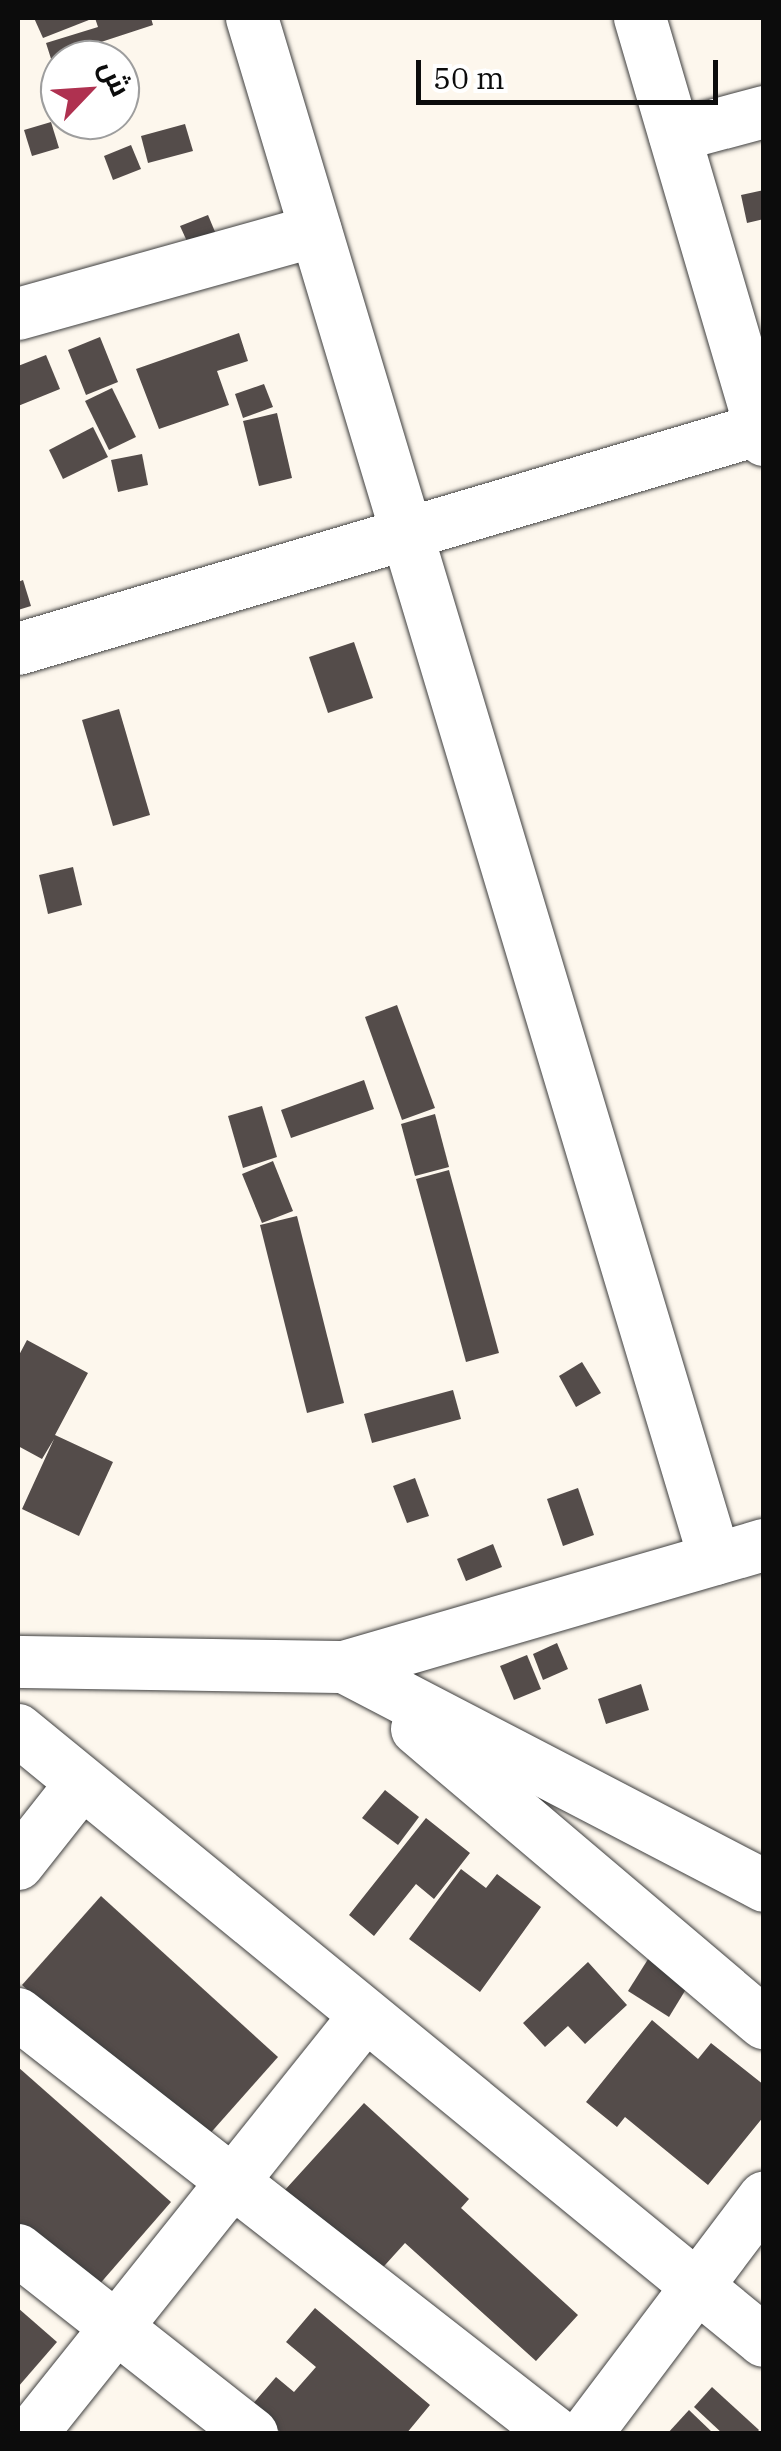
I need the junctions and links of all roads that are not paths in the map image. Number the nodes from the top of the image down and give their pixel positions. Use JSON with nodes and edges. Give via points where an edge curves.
{"nodes":[{"id":1,"x":252,"y":18,"type":"edge"},
{"id":2,"x":640,"y":18,"type":"edge"},
{"id":3,"x":764,"y":112,"type":"edge"},
{"id":4,"x":675,"y":136,"type":"junction"},
{"id":5,"x":316,"y":230,"type":"junction"},
{"id":6,"x":18,"y":314,"type":"edge"},
{"id":7,"x":762,"y":432,"type":"edge"},
{"id":8,"x":406,"y":530,"type":"junction"},
{"id":9,"x":18,"y":649,"type":"edge"},
{"id":10,"x":739,"y":1552,"type":"edge"},
{"id":11,"x":18,"y":1662,"type":"edge"},
{"id":12,"x":344,"y":1667,"type":"junction"},
{"id":13,"x":18,"y":1730,"type":"edge"},
{"id":14,"x":82,"y":1783,"type":"junction"},
{"id":15,"x":18,"y":1864,"type":"edge"},
{"id":16,"x":764,"y":1886,"type":"edge"},
{"id":17,"x":18,"y":2014,"type":"edge"},
{"id":18,"x":364,"y":2016,"type":"junction"},
{"id":19,"x":764,"y":2023,"type":"edge"},
{"id":20,"x":232,"y":2181,"type":"junction"},
{"id":21,"x":764,"y":2198,"type":"edge"},
{"id":22,"x":18,"y":2250,"type":"edge"},
{"id":23,"x":697,"y":2286,"type":"junction"},
{"id":24,"x":116,"y":2327,"type":"junction"},
{"id":25,"x":764,"y":2340,"type":"edge"},
{"id":26,"x":31,"y":2434,"type":"edge"},
{"id":27,"x":252,"y":2434,"type":"edge"},
{"id":28,"x":556,"y":2434,"type":"edge"},
{"id":29,"x":586,"y":2434,"type":"edge"}],
"edges":[{"from":1,"to":5,"type":"street"},
{"from":2,"to":4,"type":"street"},
{"from":3,"to":4,"type":"street"},
{"from":4,"to":7,"type":"street"},
{"from":5,"to":6,"type":"street"},
{"from":5,"to":8,"type":"street"},
{"from":7,"to":8,"type":"street"},
{"from":8,"to":9,"type":"street"},
{"from":8,"to":10,"type":"street"},
{"from":10,"to":12,"type":"street"},
{"from":11,"to":12,"type":"street"},
{"from":12,"to":16,"type":"street"},
{"from":12,"to":19,"type":"street"},
{"from":13,"to":14,"type":"street"},
{"from":14,"to":15,"type":"street"},
{"from":14,"to":18,"type":"street"},
{"from":17,"to":20,"type":"street"},
{"from":18,"to":20,"type":"street"},
{"from":18,"to":23,"type":"street"},
{"from":20,"to":24,"type":"street"},
{"from":20,"to":28,"type":"street"},
{"from":21,"to":23,"type":"street"},
{"from":22,"to":24,"type":"street"},
{"from":23,"to":25,"type":"street"},
{"from":23,"to":29,"type":"street"},
{"from":24,"to":26,"type":"street"},
{"from":24,"to":27,"type":"street"}]}
